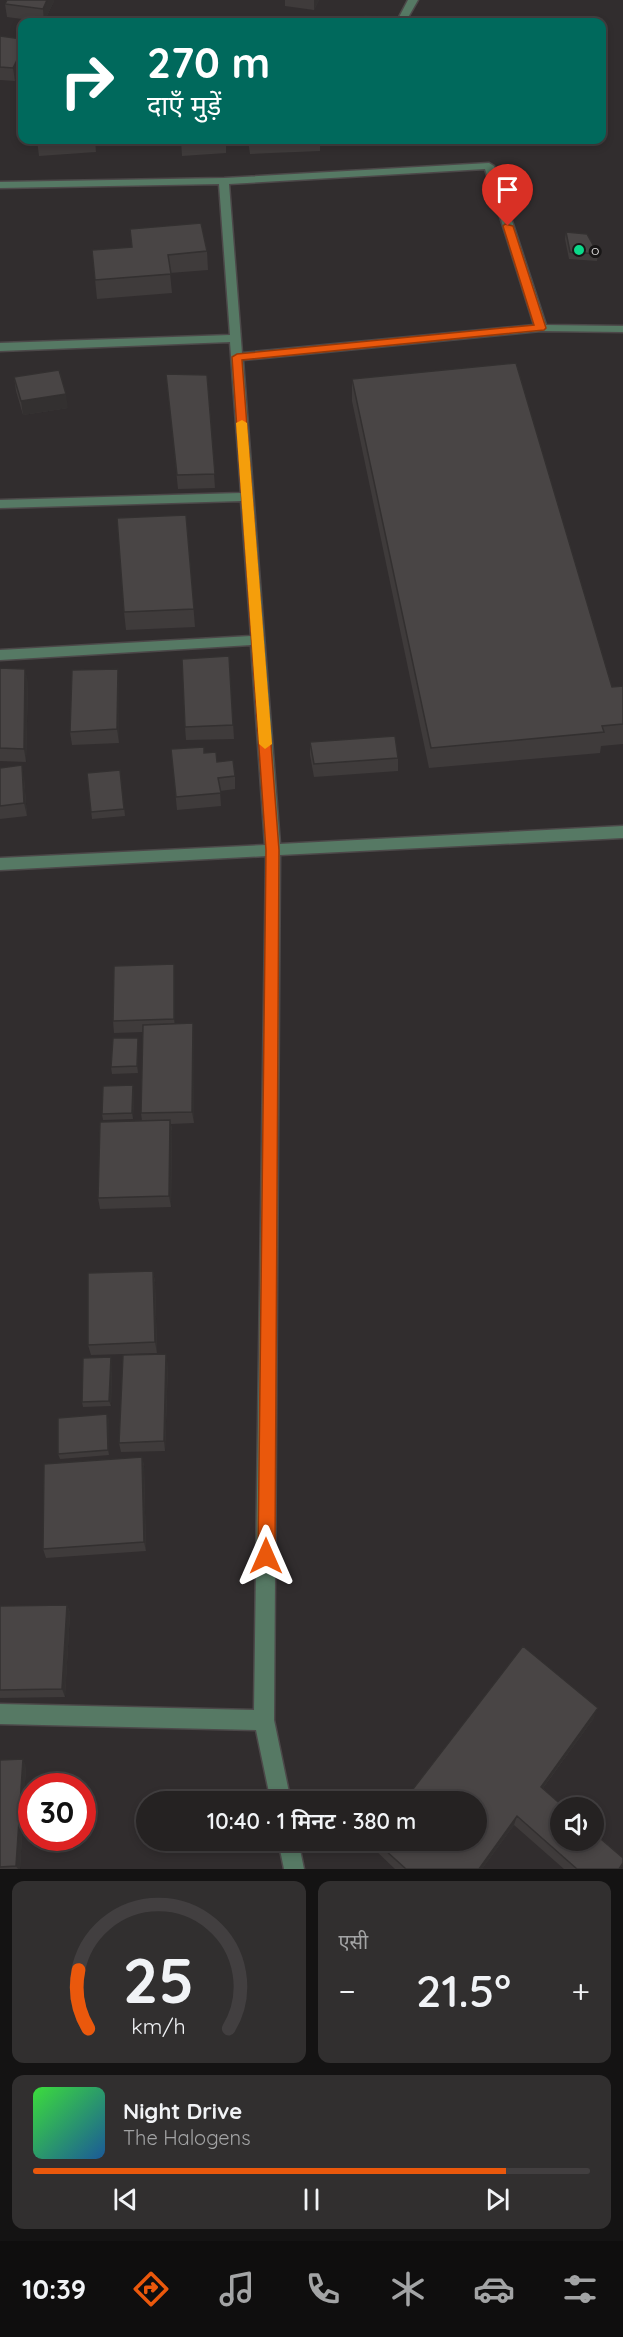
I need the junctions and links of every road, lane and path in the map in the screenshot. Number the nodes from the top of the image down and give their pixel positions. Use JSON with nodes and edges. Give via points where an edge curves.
{"nodes":[{"id":1,"x":413,"y":0,"type":"edge"},
{"id":2,"x":404,"y":18,"type":"edge"},
{"id":3,"x":224,"y":181,"type":"junction"},
{"id":4,"x":0,"y":185,"type":"edge"},
{"id":5,"x":540,"y":328,"type":"junction"},
{"id":6,"x":623,"y":329,"type":"edge"},
{"id":7,"x":236,"y":338,"type":"junction"},
{"id":8,"x":0,"y":347,"type":"edge"},
{"id":9,"x":237,"y":357,"type":"junction"},
{"id":10,"x":247,"y":497,"type":"junction"},
{"id":11,"x":0,"y":504,"type":"edge"},
{"id":12,"x":258,"y":640,"type":"junction"},
{"id":13,"x":0,"y":655,"type":"edge"},
{"id":14,"x":623,"y":832,"type":"edge"},
{"id":15,"x":273,"y":850,"type":"junction"},
{"id":16,"x":0,"y":864,"type":"edge"},
{"id":17,"x":0,"y":1714,"type":"edge"},
{"id":18,"x":264,"y":1720,"type":"junction"},
{"id":19,"x":279,"y":1791,"type":"edge"},
{"id":20,"x":290,"y":1851,"type":"edge"},
{"id":21,"x":294,"y":1869,"type":"edge"}],
"edges":[{"from":1,"to":2,"type":"street"},
{"from":3,"to":4,"type":"street"},
{"from":3,"to":5,"type":"street","via":[[489,166]]},
{"from":3,"to":7,"type":"street"},
{"from":5,"to":6,"type":"street"},
{"from":5,"to":9,"type":"street"},
{"from":7,"to":8,"type":"street"},
{"from":7,"to":9,"type":"street"},
{"from":9,"to":10,"type":"street"},
{"from":10,"to":11,"type":"street"},
{"from":10,"to":12,"type":"street"},
{"from":12,"to":13,"type":"street"},
{"from":12,"to":15,"type":"street"},
{"from":14,"to":15,"type":"street"},
{"from":15,"to":16,"type":"street"},
{"from":15,"to":18,"type":"street"},
{"from":17,"to":18,"type":"street"},
{"from":18,"to":19,"type":"street"},
{"from":20,"to":21,"type":"street"}]}
